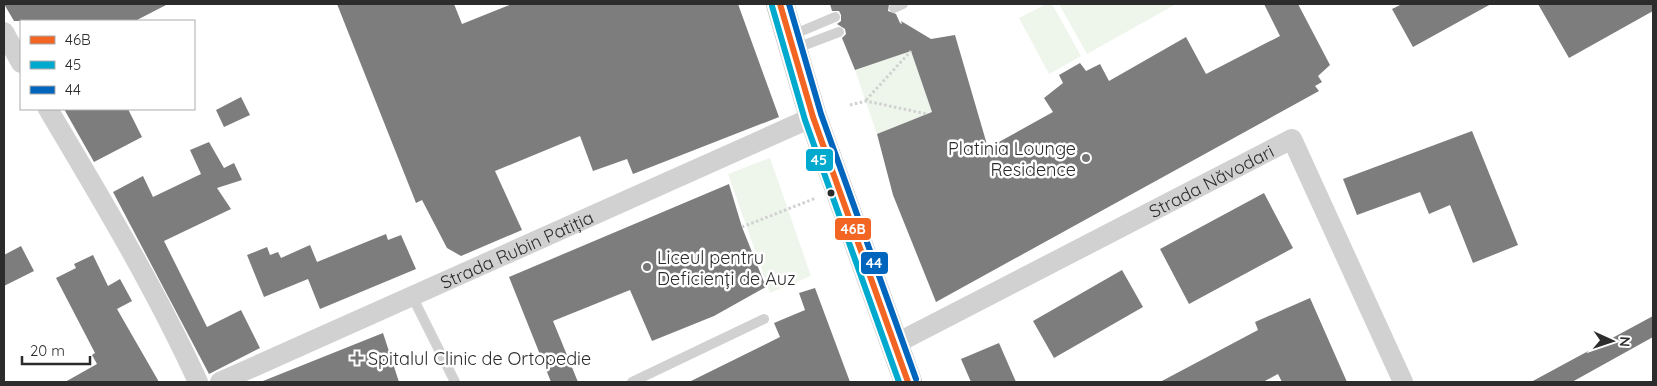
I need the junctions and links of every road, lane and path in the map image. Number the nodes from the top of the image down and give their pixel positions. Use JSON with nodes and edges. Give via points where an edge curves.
{"nodes":[{"id":1,"x":780,"y":4,"type":"edge"},
{"id":2,"x":834,"y":17,"type":"dead end"},
{"id":3,"x":4,"y":32,"type":"edge"},
{"id":4,"x":839,"y":32,"type":"dead end"},
{"id":5,"x":791,"y":43,"type":"junction"},
{"id":6,"x":911,"y":51,"type":"dead end"},
{"id":7,"x":20,"y":61,"type":"edge"},
{"id":8,"x":866,"y":101,"type":"junction"},
{"id":9,"x":850,"y":105,"type":"dead end"},
{"id":10,"x":49,"y":110,"type":"edge"},
{"id":11,"x":927,"y":114,"type":"dead end"},
{"id":12,"x":813,"y":116,"type":"junction"},
{"id":13,"x":821,"y":196,"type":"dead end"},
{"id":14,"x":742,"y":227,"type":"dead end"},
{"id":15,"x":412,"y":296,"type":"junction"},
{"id":16,"x":764,"y":319,"type":"dead end"},
{"id":17,"x":893,"y":345,"type":"junction"},
{"id":18,"x":198,"y":382,"type":"edge"},
{"id":19,"x":220,"y":382,"type":"edge"},
{"id":20,"x":455,"y":382,"type":"edge"},
{"id":21,"x":632,"y":382,"type":"edge"},
{"id":22,"x":908,"y":382,"type":"edge"},
{"id":23,"x":1403,"y":382,"type":"edge"}],
"edges":[{"from":1,"to":5,"type":"main road"},
{"from":2,"to":5,"type":"lane"},
{"from":3,"to":7,"type":"street"},
{"from":4,"to":5,"type":"lane"},
{"from":5,"to":12,"type":"main road"},
{"from":6,"to":8,"type":"path"},
{"from":8,"to":9,"type":"path"},
{"from":8,"to":11,"type":"path"},
{"from":10,"to":18,"type":"street","via":[[110,213]]},
{"from":12,"to":15,"type":"street","name":"Strada Rubin Patiția"},
{"from":12,"to":17,"type":"main road"},
{"from":13,"to":14,"type":"path"},
{"from":15,"to":19,"type":"street","name":"Strada Rubin Patiția"},
{"from":15,"to":20,"type":"lane"},
{"from":16,"to":21,"type":"lane"},
{"from":17,"to":22,"type":"main road"},
{"from":17,"to":23,"type":"street","name":"Strada Năvodari","via":[[1292,139]]}]}
